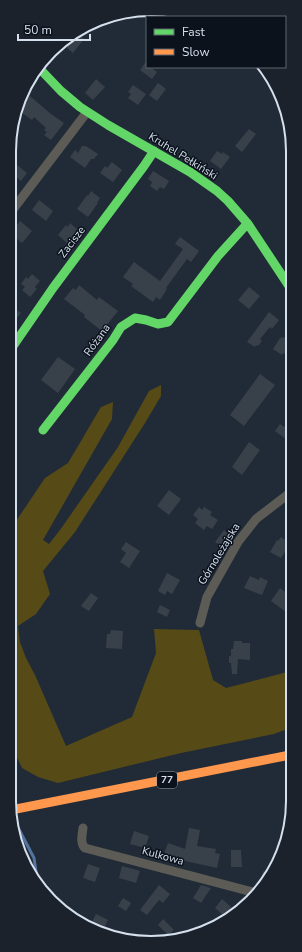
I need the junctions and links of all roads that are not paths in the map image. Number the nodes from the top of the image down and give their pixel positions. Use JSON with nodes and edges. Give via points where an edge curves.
{"nodes":[{"id":1,"x":42,"y":71,"type":"edge"},
{"id":2,"x":87,"y":112,"type":"junction"},
{"id":3,"x":154,"y":151,"type":"junction"},
{"id":4,"x":16,"y":205,"type":"edge"},
{"id":5,"x":247,"y":224,"type":"junction"},
{"id":6,"x":286,"y":282,"type":"edge"},
{"id":7,"x":16,"y":342,"type":"edge"},
{"id":8,"x":43,"y":430,"type":"dead end"},
{"id":9,"x":286,"y":496,"type":"edge"},
{"id":10,"x":200,"y":623,"type":"dead end"},
{"id":11,"x":286,"y":756,"type":"edge"},
{"id":12,"x":16,"y":809,"type":"edge"},
{"id":13,"x":83,"y":828,"type":"dead end"},
{"id":14,"x":250,"y":892,"type":"edge"}],
"edges":[{"from":1,"to":2,"type":"street","name":"Kruhel Pełkiński","via":[[63,93]]},
{"from":2,"to":3,"type":"street","name":"Kruhel Pełkiński"},
{"from":2,"to":4,"type":"street"},
{"from":3,"to":5,"type":"street","name":"Kruhel Pełkiński","via":[[217,191]]},
{"from":3,"to":7,"type":"street","name":"Zacisze"},
{"from":5,"to":6,"type":"street","name":"Kruhel Pełkiński"},
{"from":5,"to":8,"type":"street","name":"Różana","via":[[218,256],[168,322],[158,324],[135,318],[121,327]]},
{"from":9,"to":10,"type":"street","name":"Górnoleżajska","via":[[256,519],[238,542],[207,597]]},
{"from":11,"to":12,"type":"street","number":"77"},
{"from":13,"to":14,"type":"street","name":"Kulkowa","via":[[82,845],[85,848]]}]}
